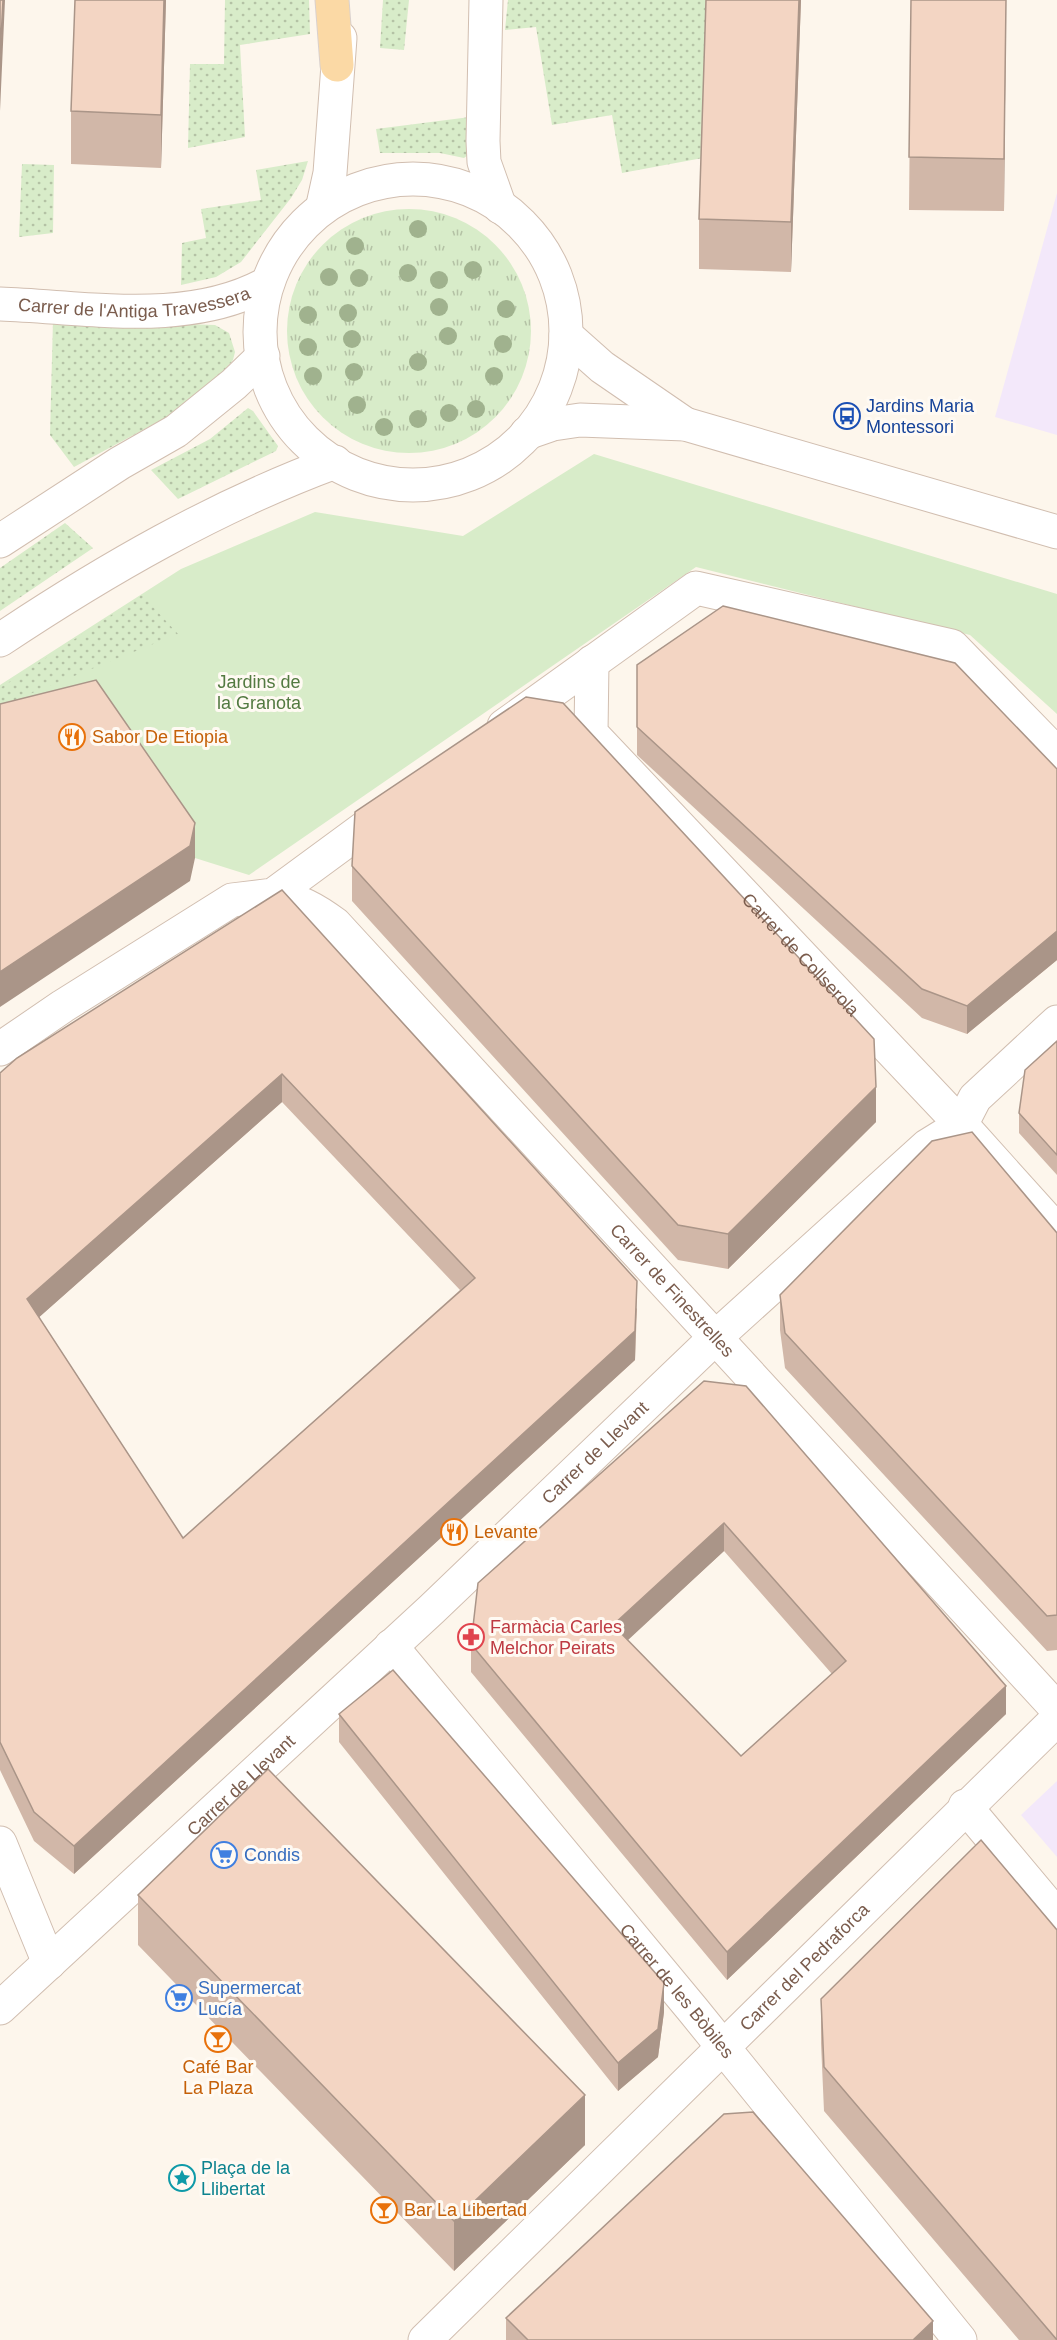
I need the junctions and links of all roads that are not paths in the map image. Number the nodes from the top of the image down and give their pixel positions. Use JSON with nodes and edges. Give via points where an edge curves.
{"nodes":[{"id":1,"x":332,"y":0,"type":"edge"},
{"id":2,"x":343,"y":0,"type":"edge"},
{"id":3,"x":486,"y":0,"type":"edge"},
{"id":4,"x":337,"y":65,"type":"junction"},
{"id":5,"x":322,"y":205,"type":"junction"},
{"id":6,"x":500,"y":207,"type":"junction"},
{"id":7,"x":266,"y":284,"type":"junction"},
{"id":8,"x":0,"y":304,"type":"edge"},
{"id":9,"x":566,"y":335,"type":"junction"},
{"id":10,"x":263,"y":356,"type":"junction"},
{"id":11,"x":685,"y":424,"type":"junction"},
{"id":12,"x":527,"y":433,"type":"junction"},
{"id":13,"x":335,"y":462,"type":"junction"},
{"id":14,"x":1057,"y":532,"type":"edge"},
{"id":15,"x":0,"y":541,"type":"edge"},
{"id":16,"x":0,"y":640,"type":"edge"},
{"id":17,"x":592,"y":662,"type":"junction"},
{"id":18,"x":484,"y":740,"type":"edge"},
{"id":19,"x":1057,"y":754,"type":"edge"},
{"id":20,"x":417,"y":790,"type":"edge"},
{"id":21,"x":273,"y":895,"type":"junction"},
{"id":22,"x":1057,"y":1022,"type":"edge"},
{"id":23,"x":0,"y":1049,"type":"edge"},
{"id":24,"x":961,"y":1125,"type":"junction"},
{"id":25,"x":1057,"y":1231,"type":"edge"},
{"id":26,"x":717,"y":1336,"type":"junction"},
{"id":27,"x":391,"y":1646,"type":"junction"},
{"id":28,"x":1057,"y":1709,"type":"edge"},
{"id":29,"x":1057,"y":1719,"type":"edge"},
{"id":30,"x":965,"y":1806,"type":"junction"},
{"id":31,"x":0,"y":1842,"type":"edge"},
{"id":32,"x":1057,"y":1916,"type":"edge"},
{"id":33,"x":50,"y":1963,"type":"junction"},
{"id":34,"x":0,"y":2008,"type":"edge"},
{"id":35,"x":723,"y":2047,"type":"junction"},
{"id":36,"x":425,"y":2340,"type":"edge"},
{"id":37,"x":960,"y":2340,"type":"edge"}],
"edges":[{"from":1,"to":4,"type":"main road"},
{"from":2,"to":4,"type":"street"},
{"from":3,"to":6,"type":"street","via":[[484,162]]},
{"from":4,"to":5,"type":"street","via":[[330,173]]},
{"from":5,"to":6,"type":"street","via":[[348,189],[416,178],[462,186]]},
{"from":5,"to":7,"type":"street","via":[[292,237]]},
{"from":6,"to":9,"type":"street","via":[[525,229],[555,277],[564,307]]},
{"from":7,"to":8,"type":"street","name":"Carrer de l'Antiga Travessera","via":[[233,299],[170,311]]},
{"from":7,"to":10,"type":"street","via":[[262,306]]},
{"from":9,"to":11,"type":"street","via":[[602,367]]},
{"from":9,"to":12,"type":"street","via":[[555,389]]},
{"from":10,"to":13,"type":"street","via":[[274,395],[293,427]]},
{"from":10,"to":15,"type":"street","via":[[176,431]]},
{"from":11,"to":12,"type":"street","via":[[580,420]]},
{"from":11,"to":14,"type":"street"},
{"from":12,"to":13,"type":"street","via":[[494,464],[454,483],[399,484],[354,472]]},
{"from":13,"to":16,"type":"street","via":[[237,502],[134,557]]},
{"from":17,"to":18,"type":"street"},
{"from":17,"to":19,"type":"street","via":[[696,588],[952,646]]},
{"from":17,"to":24,"type":"street","name":"Carrer de Collserola","via":[[591,733]]},
{"from":20,"to":21,"type":"street"},
{"from":21,"to":23,"type":"street","via":[[232,900]]},
{"from":21,"to":26,"type":"street","name":"Carrer de Finestrelles","via":[[313,908],[335,924]]},
{"from":22,"to":24,"type":"street","via":[[975,1098]]},
{"from":24,"to":25,"type":"street","name":"Carrer de Collserola"},
{"from":24,"to":26,"type":"street","name":"Carrer de Llevant","via":[[927,1146]]},
{"from":26,"to":27,"type":"street","name":"Carrer de Llevant"},
{"from":26,"to":28,"type":"street","name":"Carrer de Finestrelles"},
{"from":27,"to":33,"type":"street","name":"Carrer de Llevant"},
{"from":27,"to":35,"type":"street","name":"Carrer de les Bòbiles"},
{"from":29,"to":30,"type":"street","name":"Carrer del Pedraforca"},
{"from":30,"to":32,"type":"street"},
{"from":30,"to":35,"type":"street","name":"Carrer del Pedraforca"},
{"from":31,"to":33,"type":"street"},
{"from":33,"to":34,"type":"street","name":"Carrer de Llevant"},
{"from":35,"to":36,"type":"street","name":"Carrer del Pedraforca"},
{"from":35,"to":37,"type":"street","name":"Carrer de les Bòbiles"}]}
